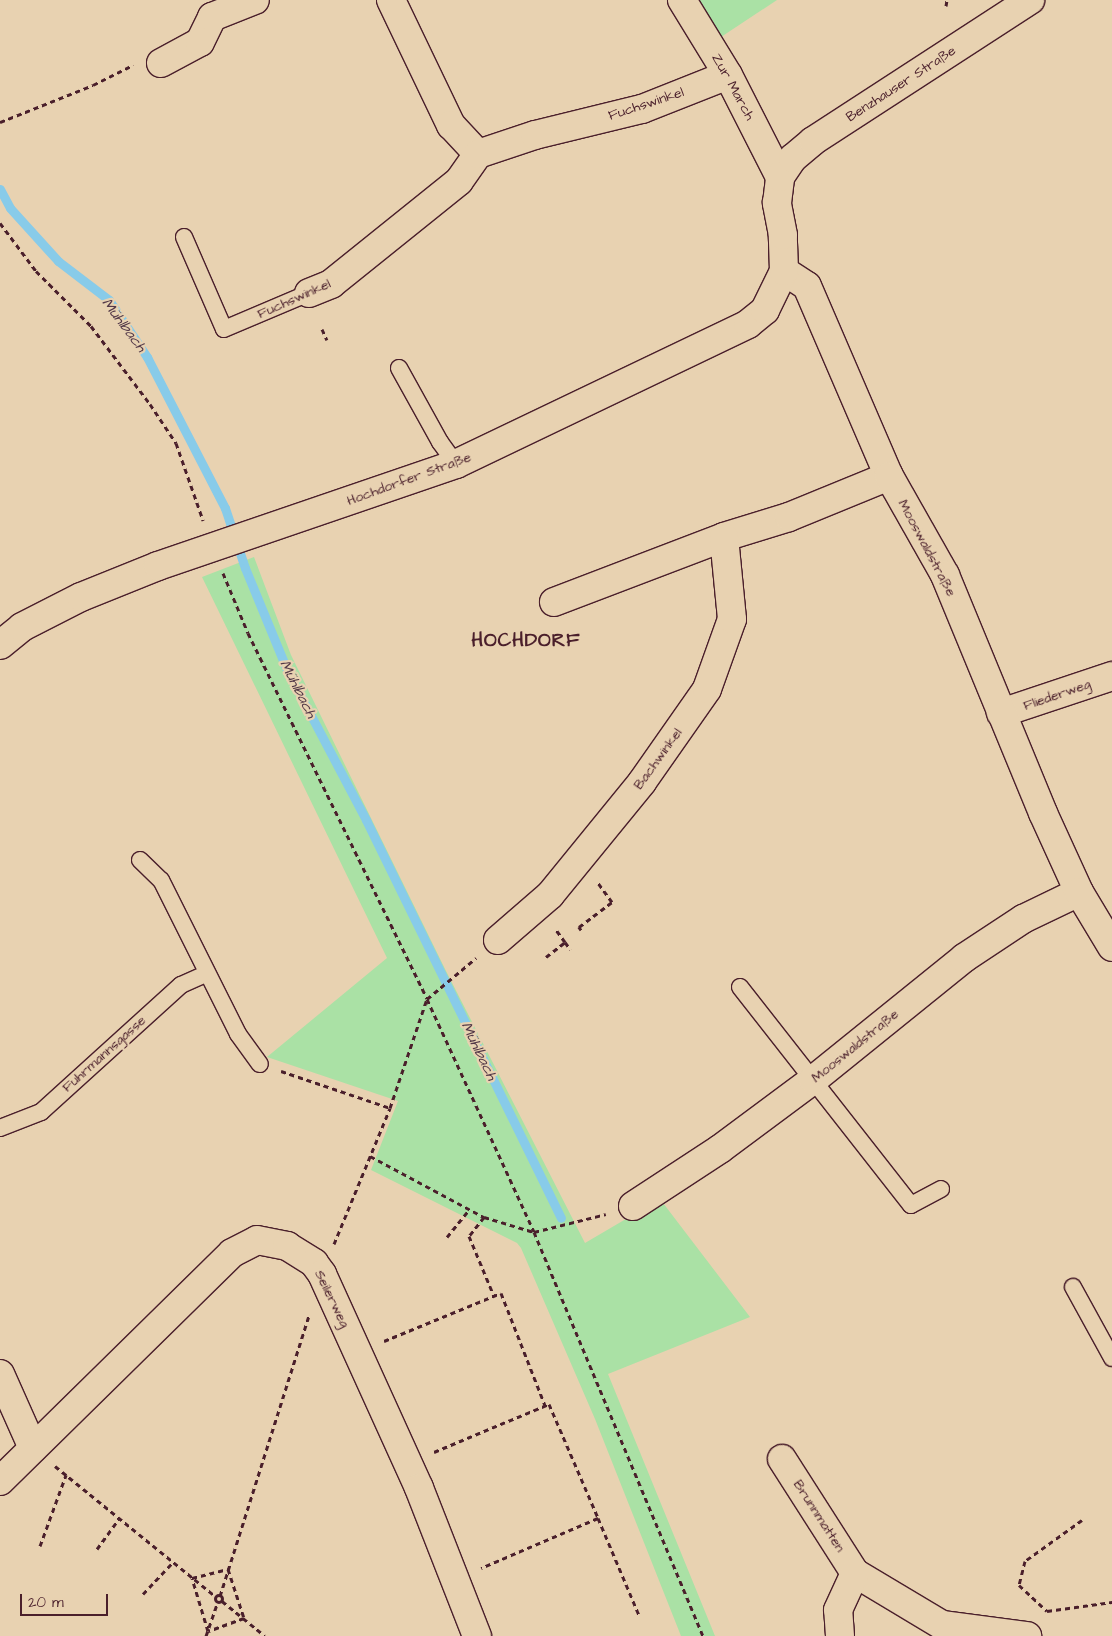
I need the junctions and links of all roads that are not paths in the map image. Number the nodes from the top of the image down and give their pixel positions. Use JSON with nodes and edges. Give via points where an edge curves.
{"nodes":[{"id":1,"x":255,"y":0,"type":"edge"},
{"id":2,"x":391,"y":0,"type":"edge"},
{"id":3,"x":682,"y":0,"type":"edge"},
{"id":4,"x":1030,"y":0,"type":"edge"},
{"id":5,"x":161,"y":64,"type":"road end"},
{"id":6,"x":728,"y":75,"type":"junction"},
{"id":7,"x":478,"y":154,"type":"junction"},
{"id":8,"x":780,"y":177,"type":"junction"},
{"id":9,"x":184,"y":237,"type":"dead end"},
{"id":10,"x":784,"y":271,"type":"junction"},
{"id":11,"x":309,"y":293,"type":"joint"},
{"id":12,"x":399,"y":368,"type":"dead end"},
{"id":13,"x":456,"y":464,"type":"junction"},
{"id":14,"x":889,"y":476,"type":"junction"},
{"id":15,"x":724,"y":537,"type":"junction"},
{"id":16,"x":554,"y":602,"type":"dead end"},
{"id":17,"x":0,"y":645,"type":"edge"},
{"id":18,"x":1112,"y":676,"type":"edge"},
{"id":19,"x":1001,"y":713,"type":"junction"},
{"id":20,"x":140,"y":860,"type":"dead end"},
{"id":21,"x":1079,"y":892,"type":"junction"},
{"id":22,"x":1104,"y":916,"type":"edge"},
{"id":23,"x":498,"y":940,"type":"dead end"},
{"id":24,"x":1112,"y":947,"type":"edge"},
{"id":25,"x":206,"y":974,"type":"junction"},
{"id":26,"x":740,"y":987,"type":"dead end"},
{"id":27,"x":260,"y":1064,"type":"road end"},
{"id":28,"x":813,"y":1080,"type":"junction"},
{"id":29,"x":0,"y":1128,"type":"edge"},
{"id":30,"x":941,"y":1189,"type":"dead end"},
{"id":31,"x":633,"y":1206,"type":"road end"},
{"id":32,"x":1073,"y":1287,"type":"dead end"},
{"id":33,"x":1112,"y":1358,"type":"edge"},
{"id":34,"x":0,"y":1374,"type":"edge"},
{"id":35,"x":33,"y":1448,"type":"junction"},
{"id":36,"x":782,"y":1459,"type":"dead end"},
{"id":37,"x":0,"y":1481,"type":"edge"},
{"id":38,"x":856,"y":1573,"type":"junction"},
{"id":39,"x":935,"y":1630,"type":"edge"},
{"id":40,"x":478,"y":1636,"type":"edge"},
{"id":41,"x":840,"y":1636,"type":"edge"},
{"id":42,"x":1027,"y":1636,"type":"edge"}],
"edges":[{"from":1,"to":5,"type":"street","via":[[212,17],[200,42]]},
{"from":2,"to":7,"type":"street","via":[[452,126]]},
{"from":3,"to":6,"type":"street","name":"Zur March"},
{"from":4,"to":8,"type":"street","name":"Benzhauser Straße","via":[[813,141],[793,158]]},
{"from":6,"to":7,"type":"street","name":"Fuchswinkel","via":[[642,109]]},
{"from":6,"to":8,"type":"street","name":"Zur March"},
{"from":7,"to":11,"type":"street","name":"Fuchswinkel","via":[[459,181],[331,284]]},
{"from":8,"to":10,"type":"street","name":"Hochdorfer Straße","via":[[776,203],[783,235]]},
{"from":9,"to":11,"type":"lane","name":"Fuchswinkel","via":[[224,329]]},
{"from":10,"to":13,"type":"street","name":"Hochdorfer Straße","via":[[765,310],[748,324]]},
{"from":10,"to":14,"type":"street","name":"Mooswaldstraße","via":[[807,286]]},
{"from":12,"to":13,"type":"lane","via":[[440,442]]},
{"from":13,"to":17,"type":"street","name":"Hochdorfer Straße","via":[[219,545],[81,597],[22,627]]},
{"from":14,"to":15,"type":"street","via":[[789,517]]},
{"from":14,"to":19,"type":"street","name":"Mooswaldstraße","via":[[945,575]]},
{"from":15,"to":16,"type":"street"},
{"from":15,"to":23,"type":"street","name":"Bachwinkel","via":[[732,620],[707,689],[642,782],[550,895]]},
{"from":18,"to":19,"type":"street","name":"Fliederweg"},
{"from":19,"to":21,"type":"street","name":"Mooswaldstraße"},
{"from":20,"to":25,"type":"lane","via":[[161,880]]},
{"from":21,"to":22,"type":"street","name":"Mooswaldstraße"},
{"from":21,"to":28,"type":"street","name":"Mooswaldstraße","via":[[1023,919],[964,958]]},
{"from":22,"to":24,"type":"street","name":"Mooswaldstraße"},
{"from":25,"to":27,"type":"lane","via":[[238,1034]]},
{"from":25,"to":29,"type":"lane","name":"Fuhrmannsgasse","via":[[181,985],[41,1112]]},
{"from":26,"to":28,"type":"lane"},
{"from":28,"to":30,"type":"lane","via":[[911,1205]]},
{"from":28,"to":31,"type":"street","name":"Mooswaldstraße","via":[[720,1150]]},
{"from":32,"to":33,"type":"lane"},
{"from":34,"to":35,"type":"street"},
{"from":35,"to":37,"type":"street","name":"Seilerweg"},
{"from":35,"to":40,"type":"street","name":"Seilerweg","via":[[232,1253],[257,1240],[287,1246],[314,1263],[358,1352],[408,1463]]},
{"from":36,"to":38,"type":"street","name":"Brunnmatten"},
{"from":38,"to":39,"type":"street","name":"Brunnmatten"},
{"from":38,"to":41,"type":"street","via":[[838,1610]]},
{"from":39,"to":42,"type":"street","name":"Brunnmatten"}]}
